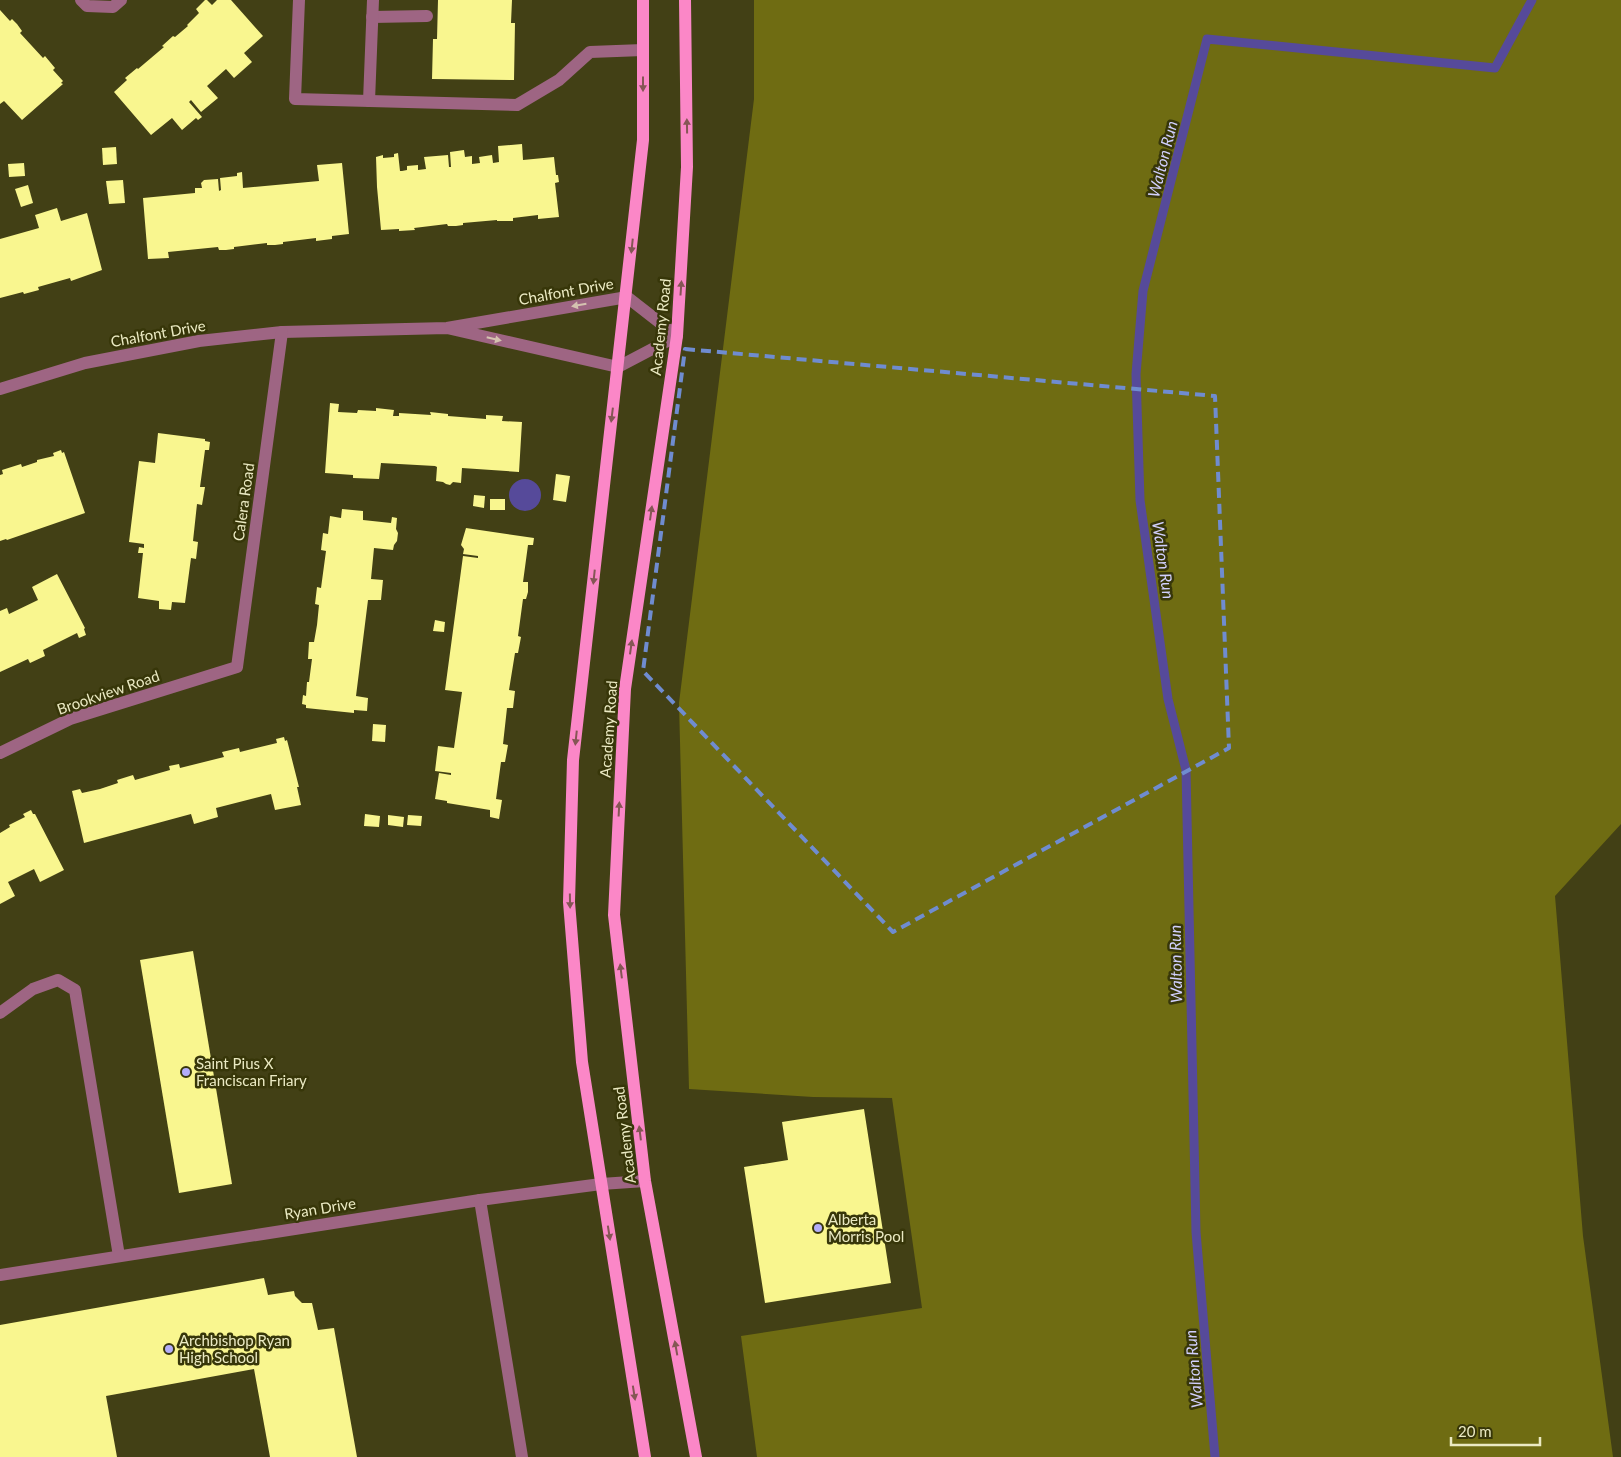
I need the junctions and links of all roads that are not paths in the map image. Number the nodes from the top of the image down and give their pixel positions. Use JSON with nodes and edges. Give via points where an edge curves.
{"nodes":[{"id":1,"x":120,"y":0,"type":"edge"},
{"id":2,"x":299,"y":0,"type":"edge"},
{"id":3,"x":373,"y":0,"type":"edge"},
{"id":4,"x":643,"y":0,"type":"edge"},
{"id":5,"x":685,"y":0,"type":"edge"},
{"id":6,"x":84,"y":3,"type":"edge"},
{"id":7,"x":372,"y":16,"type":"junction"},
{"id":8,"x":427,"y":16,"type":"dead end"},
{"id":9,"x":643,"y":50,"type":"junction"},
{"id":10,"x":369,"y":101,"type":"junction"},
{"id":11,"x":627,"y":297,"type":"junction"},
{"id":12,"x":446,"y":328,"type":"junction"},
{"id":13,"x":282,"y":332,"type":"junction"},
{"id":14,"x":677,"y":336,"type":"junction"},
{"id":15,"x":618,"y":367,"type":"junction"},
{"id":16,"x":0,"y":389,"type":"edge"},
{"id":17,"x":230,"y":669,"type":"joint"},
{"id":18,"x":0,"y":753,"type":"edge"},
{"id":19,"x":0,"y":1014,"type":"edge"},
{"id":20,"x":645,"y":1181,"type":"junction"},
{"id":21,"x":601,"y":1184,"type":"junction"},
{"id":22,"x":480,"y":1200,"type":"junction"},
{"id":23,"x":119,"y":1256,"type":"junction"},
{"id":24,"x":0,"y":1275,"type":"edge"},
{"id":25,"x":522,"y":1457,"type":"edge"},
{"id":26,"x":645,"y":1457,"type":"edge"},
{"id":27,"x":696,"y":1457,"type":"edge"}],
"edges":[{"from":1,"to":6,"type":"street","via":[[113,7]]},
{"from":2,"to":10,"type":"street","via":[[295,100]]},
{"from":3,"to":7,"type":"street"},
{"from":4,"to":9,"type":"main road","name":"Academy Road"},
{"from":14,"to":5,"type":"main road","name":"Academy Road","one_way":true,"via":[[687,167]]},
{"from":7,"to":8,"type":"street"},
{"from":7,"to":10,"type":"street"},
{"from":9,"to":10,"type":"street","via":[[590,52],[559,80],[517,105]]},
{"from":9,"to":11,"type":"main road","name":"Academy Road","one_way":true,"via":[[643,140]]},
{"from":11,"to":12,"type":"street","name":"Chalfont Drive","one_way":true},
{"from":11,"to":14,"type":"street","name":"Chalfont Drive"},
{"from":11,"to":15,"type":"main road","name":"Academy Road"},
{"from":12,"to":13,"type":"street","name":"Chalfont Drive"},
{"from":12,"to":15,"type":"street","name":"Chalfont Drive","one_way":true},
{"from":13,"to":16,"type":"street","name":"Chalfont Drive","via":[[199,341],[85,362]]},
{"from":13,"to":17,"type":"street","name":"Calera Road","via":[[237,667]]},
{"from":14,"to":15,"type":"street"},
{"from":20,"to":14,"type":"main road","name":"Academy Road","one_way":true,"via":[[614,915],[625,689]]},
{"from":15,"to":21,"type":"main road","name":"Academy Road","one_way":true,"via":[[573,760],[569,902],[582,1062]]},
{"from":17,"to":18,"type":"street","name":"Brookview Road","via":[[70,719]]},
{"from":19,"to":23,"type":"street","via":[[33,989],[58,980],[75,990]]},
{"from":20,"to":21,"type":"street","name":"Ryan Drive"},
{"from":27,"to":20,"type":"main road","name":"Academy Road","one_way":true},
{"from":21,"to":22,"type":"street","name":"Ryan Drive"},
{"from":21,"to":26,"type":"main road","name":"Academy Road","one_way":true},
{"from":22,"to":23,"type":"street","name":"Ryan Drive"},
{"from":22,"to":25,"type":"street"},
{"from":23,"to":24,"type":"street","name":"Ryan Drive"}]}
